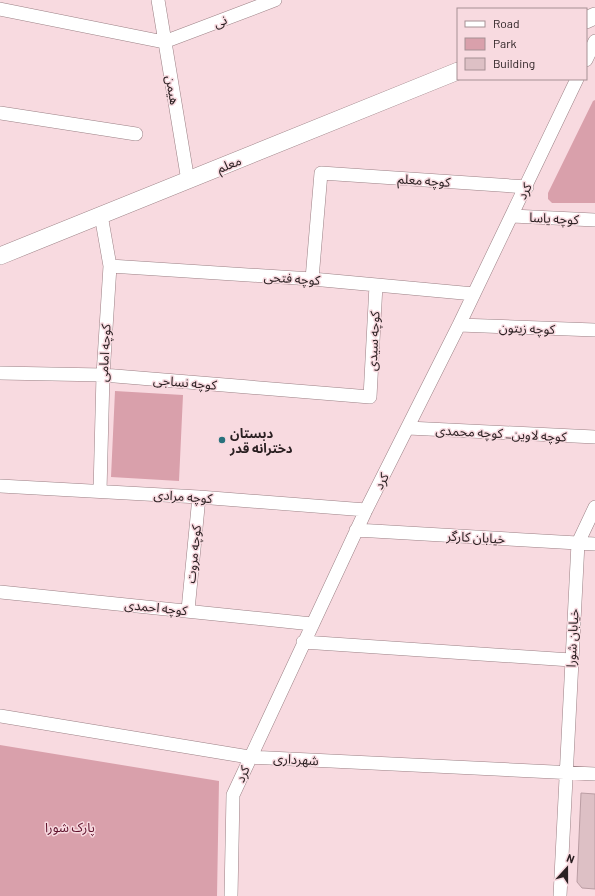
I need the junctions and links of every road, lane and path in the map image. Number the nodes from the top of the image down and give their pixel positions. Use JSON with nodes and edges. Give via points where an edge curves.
{"nodes":[{"id":1,"x":158,"y":0,"type":"edge"},
{"id":2,"x":275,"y":0,"type":"edge"},
{"id":3,"x":0,"y":9,"type":"edge"},
{"id":4,"x":595,"y":41,"type":"edge"},
{"id":5,"x":164,"y":42,"type":"junction"},
{"id":6,"x":587,"y":58,"type":"edge"},
{"id":7,"x":457,"y":71,"type":"edge"},
{"id":8,"x":577,"y":80,"type":"edge"},
{"id":9,"x":0,"y":113,"type":"edge"},
{"id":10,"x":136,"y":134,"type":"dead end"},
{"id":11,"x":188,"y":181,"type":"junction"},
{"id":12,"x":527,"y":187,"type":"junction"},
{"id":13,"x":101,"y":215,"type":"junction"},
{"id":14,"x":512,"y":216,"type":"junction"},
{"id":15,"x":595,"y":220,"type":"edge"},
{"id":16,"x":0,"y":256,"type":"edge"},
{"id":17,"x":110,"y":266,"type":"junction"},
{"id":18,"x":312,"y":279,"type":"junction"},
{"id":19,"x":376,"y":285,"type":"junction"},
{"id":20,"x":474,"y":294,"type":"junction"},
{"id":21,"x":459,"y":325,"type":"junction"},
{"id":22,"x":595,"y":330,"type":"edge"},
{"id":23,"x":0,"y":373,"type":"edge"},
{"id":24,"x":103,"y":376,"type":"junction"},
{"id":25,"x":370,"y":397,"type":"joint"},
{"id":26,"x":408,"y":428,"type":"junction"},
{"id":27,"x":595,"y":437,"type":"edge"},
{"id":28,"x":0,"y":486,"type":"edge"},
{"id":29,"x":100,"y":491,"type":"junction"},
{"id":30,"x":199,"y":497,"type":"junction"},
{"id":31,"x":595,"y":507,"type":"edge"},
{"id":32,"x":366,"y":510,"type":"junction"},
{"id":33,"x":356,"y":530,"type":"junction"},
{"id":34,"x":578,"y":543,"type":"junction"},
{"id":35,"x":595,"y":544,"type":"edge"},
{"id":36,"x":0,"y":592,"type":"edge"},
{"id":37,"x":188,"y":610,"type":"junction"},
{"id":38,"x":312,"y":624,"type":"junction"},
{"id":39,"x":303,"y":642,"type":"junction"},
{"id":40,"x":571,"y":660,"type":"junction"},
{"id":41,"x":0,"y":716,"type":"edge"},
{"id":42,"x":249,"y":756,"type":"junction"},
{"id":43,"x":566,"y":772,"type":"junction"},
{"id":44,"x":595,"y":774,"type":"edge"},
{"id":45,"x":231,"y":896,"type":"edge"},
{"id":46,"x":560,"y":896,"type":"edge"}],
"edges":[{"from":1,"to":5,"type":"street","name":"هیمن"},
{"from":2,"to":5,"type":"street","name":"نی"},
{"from":3,"to":5,"type":"street"},
{"from":4,"to":6,"type":"street"},
{"from":5,"to":11,"type":"street","name":"هیمن"},
{"from":7,"to":11,"type":"street","name":"معلم"},
{"from":8,"to":12,"type":"street","name":"کرد"},
{"from":9,"to":10,"type":"street"},
{"from":11,"to":13,"type":"street","name":"معلم"},
{"from":12,"to":14,"type":"street","name":"کرد"},
{"from":12,"to":18,"type":"street","name":"کوچه معلم","via":[[321,172]]},
{"from":13,"to":16,"type":"street","name":"معلم"},
{"from":13,"to":17,"type":"street","name":"کوچه امامی"},
{"from":14,"to":15,"type":"street","name":"کوچه یاسا"},
{"from":14,"to":20,"type":"street","name":"کرد"},
{"from":17,"to":18,"type":"street","name":"کوچه فتحی"},
{"from":17,"to":24,"type":"street","name":"کوچه امامی"},
{"from":18,"to":19,"type":"street","name":"کوچه فتحی"},
{"from":19,"to":20,"type":"street","name":"کوچه فتحی"},
{"from":19,"to":25,"type":"street","name":"کوچه سیدی"},
{"from":20,"to":21,"type":"street","name":"کرد"},
{"from":21,"to":22,"type":"street","name":"کوچه زیتون"},
{"from":21,"to":26,"type":"street","name":"کرد"},
{"from":23,"to":24,"type":"street","name":"کوچه نساجی"},
{"from":24,"to":25,"type":"street","name":"کوچه نساجی"},
{"from":24,"to":29,"type":"street","name":"کوچه امامی"},
{"from":26,"to":27,"type":"street","name":"کوچه لاوین_ کوچه محمدی"},
{"from":26,"to":32,"type":"street","name":"کرد"},
{"from":28,"to":29,"type":"street","name":"کوچه مرادی"},
{"from":29,"to":30,"type":"street","name":"کوچه مرادی"},
{"from":30,"to":32,"type":"street","name":"کوچه مرادی"},
{"from":30,"to":37,"type":"street","name":"کوچه مروت"},
{"from":31,"to":34,"type":"street","name":"خیابان شورا"},
{"from":32,"to":33,"type":"street","name":"کرد"},
{"from":33,"to":34,"type":"street","name":"خیابان کارگر"},
{"from":33,"to":38,"type":"street","name":"کرد"},
{"from":34,"to":35,"type":"street","name":"خیابان کارگر"},
{"from":34,"to":40,"type":"street","name":"خیابان شورا"},
{"from":36,"to":37,"type":"street","name":"کوچه احمدی"},
{"from":37,"to":38,"type":"street","name":"کوچه احمدی"},
{"from":38,"to":39,"type":"street","name":"کرد"},
{"from":39,"to":40,"type":"street"},
{"from":39,"to":42,"type":"street","name":"کرد"},
{"from":40,"to":43,"type":"street","name":"خیابان شورا"},
{"from":41,"to":42,"type":"street","name":"شهرداری"},
{"from":42,"to":43,"type":"street","name":"شهرداری"},
{"from":42,"to":45,"type":"street","name":"کرد","via":[[233,795]]},
{"from":43,"to":44,"type":"street","name":"شهرداری"},
{"from":43,"to":46,"type":"street","name":"خیابان شورا"}]}
